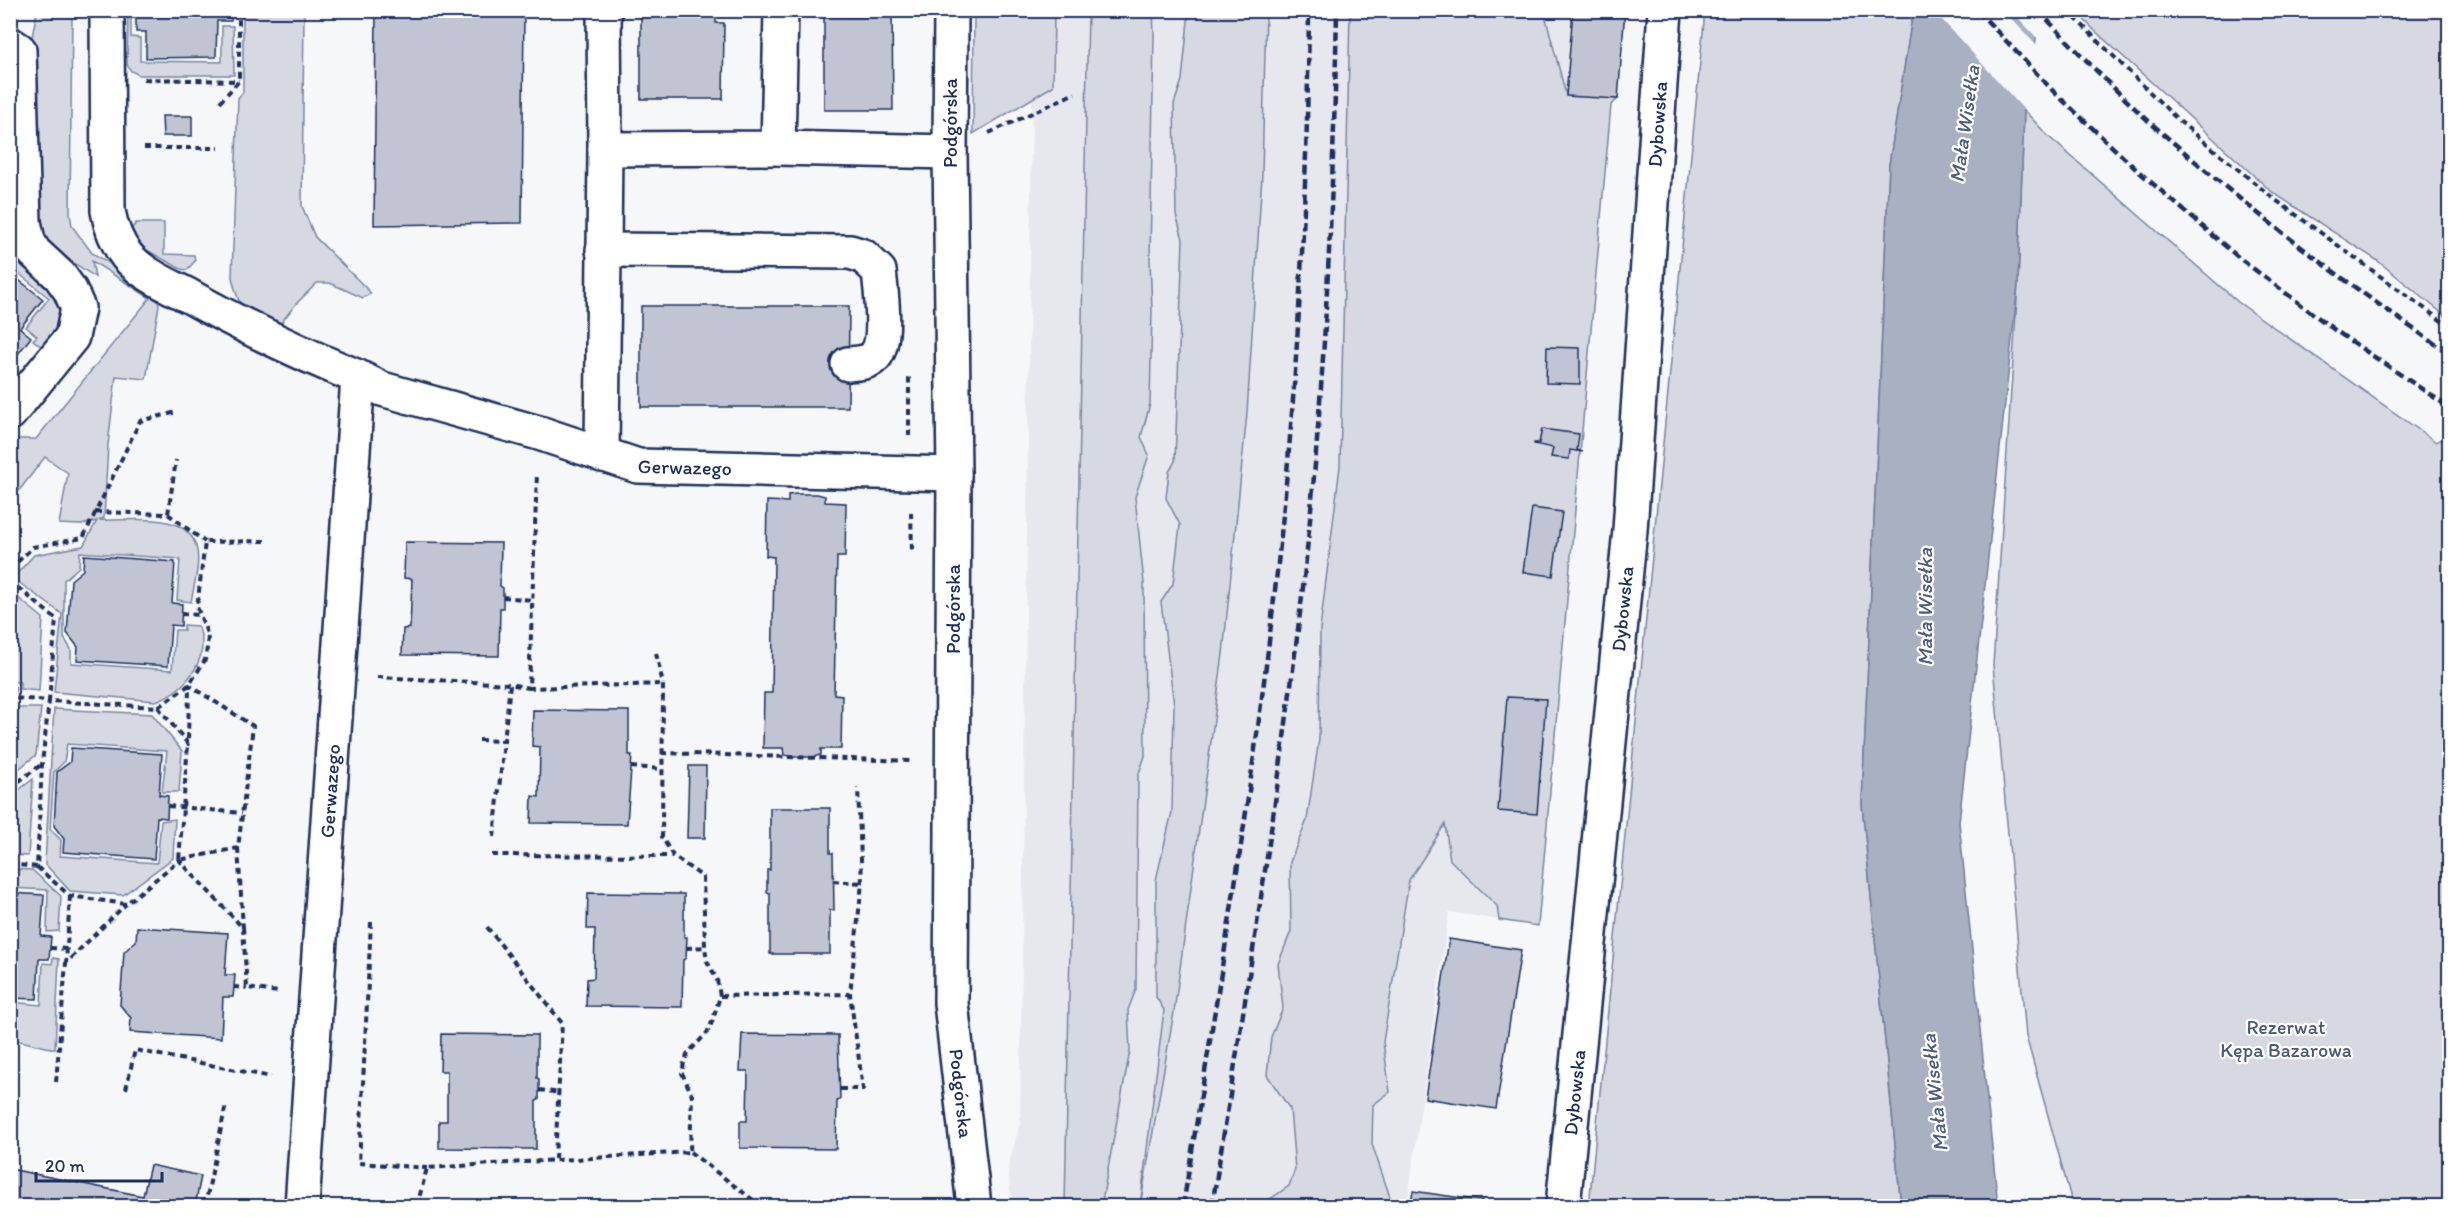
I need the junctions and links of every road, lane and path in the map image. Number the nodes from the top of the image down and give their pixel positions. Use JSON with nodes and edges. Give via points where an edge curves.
{"nodes":[{"id":1,"x":107,"y":10,"type":"edge"},
{"id":2,"x":604,"y":10,"type":"edge"},
{"id":3,"x":781,"y":10,"type":"edge"},
{"id":4,"x":951,"y":10,"type":"edge"},
{"id":5,"x":1665,"y":10,"type":"edge"},
{"id":6,"x":2067,"y":10,"type":"edge"},
{"id":7,"x":239,"y":11,"type":"edge"},
{"id":8,"x":231,"y":12,"type":"edge"},
{"id":9,"x":10,"y":44,"type":"edge"},
{"id":10,"x":107,"y":78,"type":"junction"},
{"id":11,"x":239,"y":81,"type":"junction"},
{"id":12,"x":1075,"y":93,"type":"dead end"},
{"id":13,"x":220,"y":102,"type":"dead end"},
{"id":14,"x":107,"y":148,"type":"junction"},
{"id":15,"x":219,"y":148,"type":"dead end"},
{"id":16,"x":605,"y":148,"type":"junction"},
{"id":17,"x":777,"y":148,"type":"junction"},
{"id":18,"x":950,"y":152,"type":"junction"},
{"id":19,"x":603,"y":250,"type":"junction"},
{"id":20,"x":2450,"y":327,"type":"edge"},
{"id":21,"x":848,"y":364,"type":"dead end"},
{"id":22,"x":358,"y":377,"type":"junction"},
{"id":23,"x":177,"y":412,"type":"dead end"},
{"id":24,"x":10,"y":413,"type":"edge"},
{"id":25,"x":539,"y":433,"type":"junction"},
{"id":26,"x":602,"y":455,"type":"junction"},
{"id":27,"x":176,"y":460,"type":"dead end"},
{"id":28,"x":954,"y":474,"type":"junction"},
{"id":29,"x":95,"y":512,"type":"junction"},
{"id":30,"x":168,"y":514,"type":"junction"},
{"id":31,"x":265,"y":541,"type":"dead end"},
{"id":32,"x":205,"y":542,"type":"junction"},
{"id":33,"x":10,"y":570,"type":"edge"},
{"id":34,"x":10,"y":580,"type":"edge"},
{"id":35,"x":503,"y":597,"type":"dead end"},
{"id":36,"x":532,"y":600,"type":"junction"},
{"id":37,"x":182,"y":614,"type":"dead end"},
{"id":38,"x":200,"y":615,"type":"junction"},
{"id":39,"x":656,"y":653,"type":"dead end"},
{"id":40,"x":375,"y":676,"type":"dead end"},
{"id":41,"x":510,"y":684,"type":"junction"},
{"id":42,"x":663,"y":684,"type":"junction"},
{"id":43,"x":189,"y":685,"type":"junction"},
{"id":44,"x":529,"y":688,"type":"junction"},
{"id":45,"x":14,"y":698,"type":"dead end"},
{"id":46,"x":49,"y":701,"type":"junction"},
{"id":47,"x":158,"y":707,"type":"junction"},
{"id":48,"x":479,"y":740,"type":"dead end"},
{"id":49,"x":504,"y":741,"type":"junction"},
{"id":50,"x":188,"y":744,"type":"junction"},
{"id":51,"x":662,"y":753,"type":"junction"},
{"id":52,"x":920,"y":761,"type":"dead end"},
{"id":53,"x":42,"y":764,"type":"junction"},
{"id":54,"x":631,"y":767,"type":"dead end"},
{"id":55,"x":662,"y":769,"type":"junction"},
{"id":56,"x":10,"y":788,"type":"edge"},
{"id":57,"x":858,"y":789,"type":"dead end"},
{"id":58,"x":168,"y":806,"type":"dead end"},
{"id":59,"x":182,"y":807,"type":"junction"},
{"id":60,"x":242,"y":813,"type":"junction"},
{"id":61,"x":495,"y":837,"type":"dead end"},
{"id":62,"x":238,"y":848,"type":"junction"},
{"id":63,"x":492,"y":855,"type":"dead end"},
{"id":64,"x":673,"y":856,"type":"junction"},
{"id":65,"x":179,"y":860,"type":"junction"},
{"id":66,"x":10,"y":864,"type":"edge"},
{"id":67,"x":37,"y":867,"type":"junction"},
{"id":68,"x":833,"y":881,"type":"dead end"},
{"id":69,"x":862,"y":882,"type":"junction"},
{"id":70,"x":70,"y":896,"type":"junction"},
{"id":71,"x":126,"y":904,"type":"junction"},
{"id":72,"x":371,"y":922,"type":"dead end"},
{"id":73,"x":487,"y":927,"type":"dead end"},
{"id":74,"x":243,"y":928,"type":"junction"},
{"id":75,"x":705,"y":947,"type":"junction"},
{"id":76,"x":50,"y":948,"type":"dead end"},
{"id":77,"x":686,"y":948,"type":"dead end"},
{"id":78,"x":66,"y":949,"type":"junction"},
{"id":79,"x":66,"y":963,"type":"junction"},
{"id":80,"x":234,"y":987,"type":"dead end"},
{"id":81,"x":247,"y":988,"type":"junction"},
{"id":82,"x":850,"y":994,"type":"junction"},
{"id":83,"x":316,"y":995,"type":"junction"},
{"id":84,"x":720,"y":996,"type":"junction"},
{"id":85,"x":279,"y":1079,"type":"dead end"},
{"id":86,"x":56,"y":1082,"type":"dead end"},
{"id":87,"x":126,"y":1089,"type":"dead end"},
{"id":88,"x":840,"y":1089,"type":"dead end"},
{"id":89,"x":539,"y":1090,"type":"dead end"},
{"id":90,"x":560,"y":1093,"type":"junction"},
{"id":91,"x":226,"y":1104,"type":"dead end"},
{"id":92,"x":690,"y":1152,"type":"junction"},
{"id":93,"x":555,"y":1159,"type":"junction"},
{"id":94,"x":427,"y":1168,"type":"junction"},
{"id":95,"x":205,"y":1206,"type":"edge"},
{"id":96,"x":302,"y":1206,"type":"edge"},
{"id":97,"x":417,"y":1206,"type":"edge"},
{"id":98,"x":761,"y":1206,"type":"edge"},
{"id":99,"x":974,"y":1206,"type":"edge"},
{"id":100,"x":1563,"y":1206,"type":"edge"}],
"edges":[{"from":1,"to":10,"type":"street","name":"Gerwazego"},
{"from":2,"to":16,"type":"street"},
{"from":3,"to":17,"type":"street"},
{"from":4,"to":18,"type":"street","name":"Podgórska"},
{"from":5,"to":100,"type":"street","name":"Dybowska","via":[[1630,530]]},
{"from":6,"to":20,"type":"path","via":[[2187,127],[2273,198]]},
{"from":7,"to":8,"type":"path"},
{"from":7,"to":11,"type":"path"},
{"from":9,"to":24,"type":"street","via":[[19,50],[24,222],[28,241],[60,276],[78,308],[72,338]]},
{"from":10,"to":11,"type":"path"},
{"from":10,"to":14,"type":"street","name":"Gerwazego"},
{"from":11,"to":13,"type":"path"},
{"from":12,"to":18,"type":"path"},
{"from":14,"to":15,"type":"path"},
{"from":14,"to":22,"type":"street","name":"Gerwazego","via":[[108,211],[113,235],[128,257],[146,273],[278,343]]},
{"from":16,"to":17,"type":"street"},
{"from":16,"to":19,"type":"street"},
{"from":17,"to":18,"type":"street"},
{"from":18,"to":28,"type":"street","name":"Podgórska"},
{"from":19,"to":21,"type":"street","via":[[850,252],[863,256],[879,271],[881,339],[874,357]]},
{"from":19,"to":26,"type":"street"},
{"from":22,"to":25,"type":"street","name":"Gerwazego","via":[[382,389]]},
{"from":22,"to":83,"type":"street","name":"Gerwazego"},
{"from":23,"to":29,"type":"path","via":[[140,422]]},
{"from":25,"to":26,"type":"street","name":"Gerwazego"},
{"from":25,"to":36,"type":"path"},
{"from":26,"to":28,"type":"street","name":"Gerwazego","via":[[638,466]]},
{"from":27,"to":30,"type":"path"},
{"from":28,"to":99,"type":"street","name":"Podgórska","via":[[951,1003]]},
{"from":29,"to":30,"type":"path"},
{"from":29,"to":33,"type":"path","via":[[83,538],[33,547]]},
{"from":30,"to":32,"type":"path"},
{"from":31,"to":32,"type":"path"},
{"from":32,"to":38,"type":"path","via":[[197,606]]},
{"from":34,"to":46,"type":"path","via":[[56,619]]},
{"from":35,"to":36,"type":"path"},
{"from":36,"to":44,"type":"path"},
{"from":37,"to":38,"type":"path"},
{"from":38,"to":43,"type":"path","via":[[208,636],[207,648],[205,660]]},
{"from":39,"to":42,"type":"path"},
{"from":40,"to":41,"type":"path"},
{"from":41,"to":44,"type":"path"},
{"from":41,"to":49,"type":"path"},
{"from":42,"to":44,"type":"path"},
{"from":42,"to":51,"type":"path"},
{"from":43,"to":47,"type":"path"},
{"from":43,"to":50,"type":"path"},
{"from":43,"to":60,"type":"path","via":[[253,726]]},
{"from":45,"to":46,"type":"path"},
{"from":46,"to":47,"type":"path"},
{"from":46,"to":53,"type":"path"},
{"from":47,"to":50,"type":"path"},
{"from":48,"to":49,"type":"path"},
{"from":49,"to":61,"type":"path"},
{"from":50,"to":59,"type":"path"},
{"from":51,"to":52,"type":"path"},
{"from":51,"to":55,"type":"path"},
{"from":53,"to":56,"type":"path"},
{"from":53,"to":67,"type":"path"},
{"from":54,"to":55,"type":"path"},
{"from":55,"to":64,"type":"path","via":[[660,827]]},
{"from":57,"to":69,"type":"path"},
{"from":58,"to":59,"type":"path"},
{"from":59,"to":60,"type":"path"},
{"from":59,"to":65,"type":"path"},
{"from":60,"to":62,"type":"path"},
{"from":62,"to":65,"type":"path"},
{"from":62,"to":74,"type":"path"},
{"from":63,"to":64,"type":"path"},
{"from":64,"to":75,"type":"path","via":[[703,877]]},
{"from":65,"to":71,"type":"path"},
{"from":65,"to":74,"type":"path"},
{"from":66,"to":67,"type":"path"},
{"from":67,"to":70,"type":"path"},
{"from":68,"to":69,"type":"path"},
{"from":69,"to":82,"type":"path"},
{"from":70,"to":71,"type":"path"},
{"from":70,"to":78,"type":"path"},
{"from":71,"to":79,"type":"path"},
{"from":72,"to":94,"type":"path","via":[[359,1163]]},
{"from":73,"to":90,"type":"path","via":[[562,1023]]},
{"from":74,"to":81,"type":"path"},
{"from":75,"to":77,"type":"path"},
{"from":75,"to":84,"type":"path"},
{"from":76,"to":78,"type":"path"},
{"from":78,"to":79,"type":"path"},
{"from":79,"to":86,"type":"path"},
{"from":80,"to":81,"type":"path"},
{"from":81,"to":83,"type":"path"},
{"from":82,"to":84,"type":"path"},
{"from":82,"to":88,"type":"path","via":[[863,1089]]},
{"from":83,"to":96,"type":"street","name":"Gerwazego"},
{"from":84,"to":92,"type":"path","via":[[707,1033],[688,1053],[682,1073],[692,1095]]},
{"from":85,"to":87,"type":"path","via":[[135,1050]]},
{"from":89,"to":90,"type":"path"},
{"from":90,"to":93,"type":"path"},
{"from":91,"to":95,"type":"path"},
{"from":92,"to":93,"type":"path"},
{"from":92,"to":98,"type":"path"},
{"from":93,"to":94,"type":"path"},
{"from":94,"to":97,"type":"path"}]}
